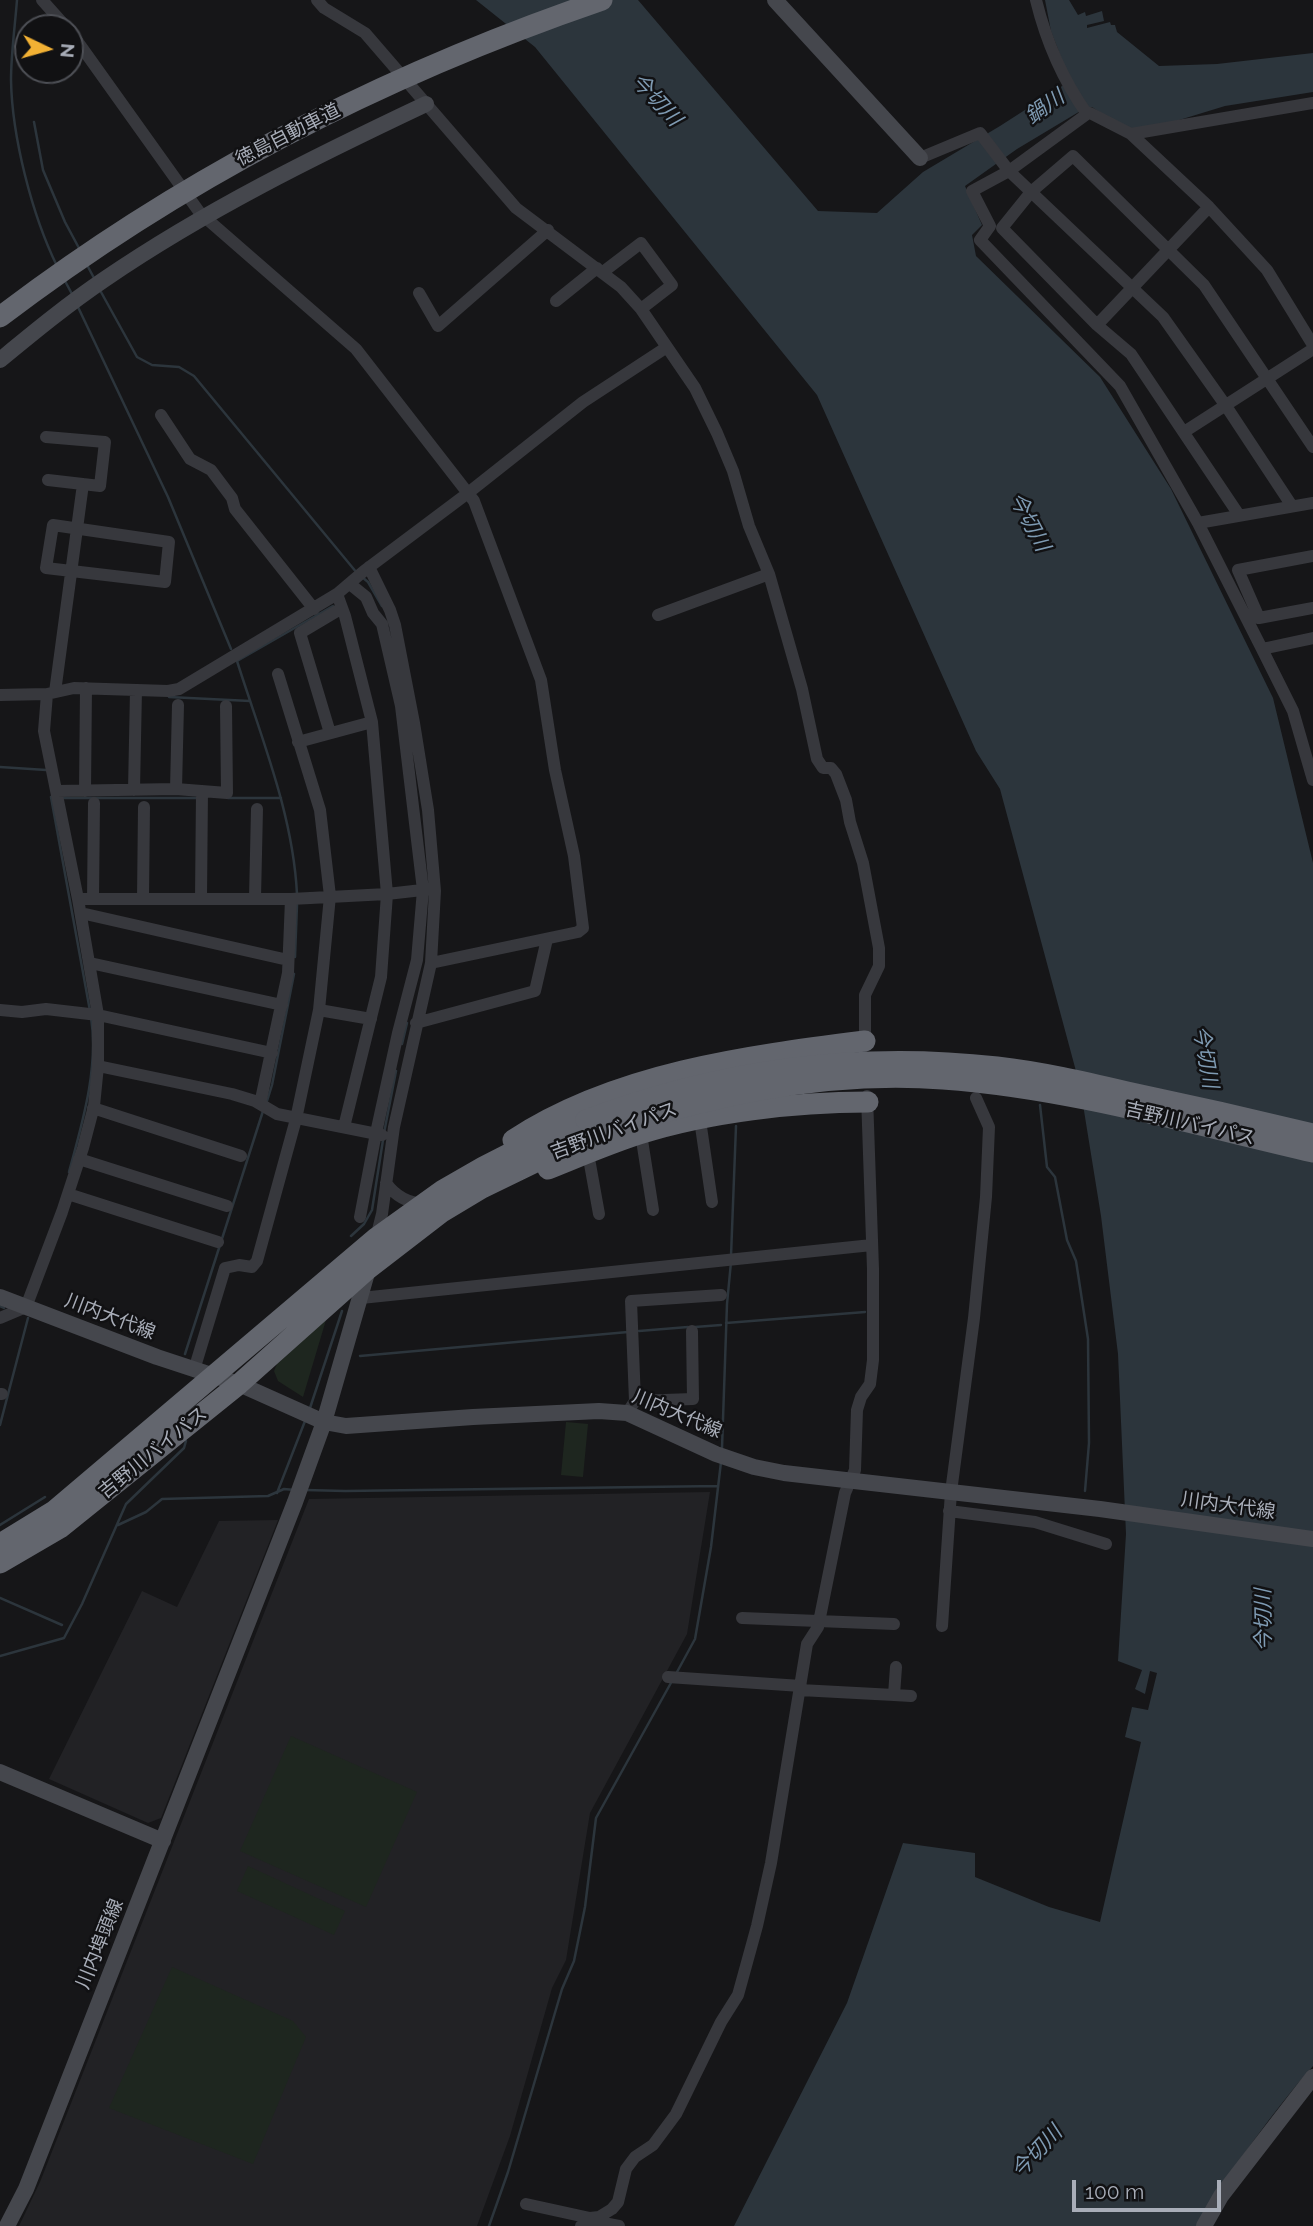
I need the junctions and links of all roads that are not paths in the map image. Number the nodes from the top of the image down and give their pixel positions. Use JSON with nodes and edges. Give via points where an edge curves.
{"nodes":[{"id":1,"x":42,"y":0,"type":"edge"},
{"id":2,"x":317,"y":0,"type":"edge"},
{"id":3,"x":602,"y":0,"type":"edge"},
{"id":4,"x":775,"y":0,"type":"edge"},
{"id":5,"x":1036,"y":0,"type":"edge"},
{"id":6,"x":55,"y":14,"type":"edge"},
{"id":7,"x":84,"y":51,"type":"edge"},
{"id":8,"x":1313,"y":103,"type":"edge"},
{"id":9,"x":426,"y":104,"type":"junction"},
{"id":10,"x":1086,"y":113,"type":"junction"},
{"id":11,"x":1131,"y":134,"type":"junction"},
{"id":12,"x":920,"y":158,"type":"joint"},
{"id":13,"x":1006,"y":168,"type":"junction"},
{"id":14,"x":1031,"y":192,"type":"junction"},
{"id":15,"x":1209,"y":207,"type":"junction"},
{"id":16,"x":204,"y":218,"type":"junction"},
{"id":17,"x":548,"y":230,"type":"junction"},
{"id":18,"x":1168,"y":250,"type":"junction"},
{"id":19,"x":600,"y":270,"type":"junction"},
{"id":20,"x":1133,"y":288,"type":"junction"},
{"id":21,"x":419,"y":293,"type":"dead end"},
{"id":22,"x":556,"y":301,"type":"dead end"},
{"id":23,"x":641,"y":309,"type":"junction"},
{"id":24,"x":0,"y":317,"type":"edge"},
{"id":25,"x":1097,"y":325,"type":"junction"},
{"id":26,"x":667,"y":347,"type":"junction"},
{"id":27,"x":1313,"y":347,"type":"edge"},
{"id":28,"x":0,"y":360,"type":"edge"},
{"id":29,"x":1266,"y":380,"type":"junction"},
{"id":30,"x":1226,"y":406,"type":"junction"},
{"id":31,"x":161,"y":415,"type":"dead end"},
{"id":32,"x":1184,"y":432,"type":"junction"},
{"id":33,"x":46,"y":437,"type":"dead end"},
{"id":34,"x":1313,"y":447,"type":"edge"},
{"id":35,"x":48,"y":480,"type":"dead end"},
{"id":36,"x":83,"y":484,"type":"junction"},
{"id":37,"x":468,"y":493,"type":"junction"},
{"id":38,"x":1313,"y":503,"type":"edge"},
{"id":39,"x":1293,"y":506,"type":"junction"},
{"id":40,"x":1239,"y":516,"type":"junction"},
{"id":41,"x":1198,"y":523,"type":"junction"},
{"id":42,"x":77,"y":528,"type":"junction"},
{"id":43,"x":1313,"y":556,"type":"edge"},
{"id":44,"x":71,"y":571,"type":"junction"},
{"id":45,"x":769,"y":574,"type":"junction"},
{"id":46,"x":359,"y":575,"type":"junction"},
{"id":47,"x":337,"y":594,"type":"junction"},
{"id":48,"x":342,"y":608,"type":"junction"},
{"id":49,"x":1313,"y":608,"type":"edge"},
{"id":50,"x":314,"y":609,"type":"junction"},
{"id":51,"x":658,"y":615,"type":"dead end"},
{"id":52,"x":387,"y":619,"type":"junction"},
{"id":53,"x":1313,"y":638,"type":"edge"},
{"id":54,"x":1262,"y":649,"type":"junction"},
{"id":55,"x":278,"y":674,"type":"dead end"},
{"id":56,"x":86,"y":688,"type":"junction"},
{"id":57,"x":136,"y":690,"type":"junction"},
{"id":58,"x":51,"y":693,"type":"junction"},
{"id":59,"x":0,"y":695,"type":"edge"},
{"id":60,"x":178,"y":705,"type":"dead end"},
{"id":61,"x":226,"y":706,"type":"dead end"},
{"id":62,"x":372,"y":722,"type":"junction"},
{"id":63,"x":330,"y":733,"type":"junction"},
{"id":64,"x":298,"y":741,"type":"junction"},
{"id":65,"x":1313,"y":780,"type":"edge"},
{"id":66,"x":176,"y":789,"type":"junction"},
{"id":67,"x":134,"y":790,"type":"junction"},
{"id":68,"x":57,"y":791,"type":"junction"},
{"id":69,"x":85,"y":791,"type":"junction"},
{"id":70,"x":202,"y":791,"type":"junction"},
{"id":71,"x":94,"y":803,"type":"dead end"},
{"id":72,"x":144,"y":807,"type":"dead end"},
{"id":73,"x":257,"y":809,"type":"dead end"},
{"id":74,"x":428,"y":889,"type":"junction"},
{"id":75,"x":387,"y":894,"type":"junction"},
{"id":76,"x":330,"y":896,"type":"junction"},
{"id":77,"x":143,"y":898,"type":"junction"},
{"id":78,"x":201,"y":898,"type":"junction"},
{"id":79,"x":255,"y":898,"type":"junction"},
{"id":80,"x":295,"y":898,"type":"junction"},
{"id":81,"x":78,"y":899,"type":"junction"},
{"id":82,"x":93,"y":899,"type":"junction"},
{"id":83,"x":81,"y":914,"type":"junction"},
{"id":84,"x":547,"y":939,"type":"junction"},
{"id":85,"x":288,"y":960,"type":"junction"},
{"id":86,"x":90,"y":963,"type":"junction"},
{"id":87,"x":431,"y":964,"type":"junction"},
{"id":88,"x":282,"y":1004,"type":"junction"},
{"id":89,"x":0,"y":1010,"type":"edge"},
{"id":90,"x":319,"y":1010,"type":"junction"},
{"id":91,"x":99,"y":1015,"type":"junction"},
{"id":92,"x":371,"y":1019,"type":"junction"},
{"id":93,"x":416,"y":1023,"type":"junction"},
{"id":94,"x":865,"y":1041,"type":"junction"},
{"id":95,"x":808,"y":1049,"type":"junction"},
{"id":96,"x":272,"y":1053,"type":"junction"},
{"id":97,"x":98,"y":1066,"type":"junction"},
{"id":98,"x":976,"y":1098,"type":"dead end"},
{"id":99,"x":868,"y":1102,"type":"junction"},
{"id":100,"x":814,"y":1103,"type":"junction"},
{"id":101,"x":263,"y":1106,"type":"junction"},
{"id":102,"x":93,"y":1108,"type":"junction"},
{"id":103,"x":296,"y":1119,"type":"junction"},
{"id":104,"x":700,"y":1120,"type":"junction"},
{"id":105,"x":344,"y":1127,"type":"junction"},
{"id":106,"x":640,"y":1134,"type":"junction"},
{"id":107,"x":1313,"y":1134,"type":"edge"},
{"id":108,"x":384,"y":1136,"type":"junction"},
{"id":109,"x":588,"y":1136,"type":"junction"},
{"id":110,"x":1313,"y":1152,"type":"edge"},
{"id":111,"x":241,"y":1156,"type":"dead end"},
{"id":112,"x":79,"y":1159,"type":"junction"},
{"id":113,"x":483,"y":1177,"type":"junction"},
{"id":114,"x":387,"y":1183,"type":"junction"},
{"id":115,"x":68,"y":1194,"type":"junction"},
{"id":116,"x":712,"y":1202,"type":"dead end"},
{"id":117,"x":424,"y":1204,"type":"junction"},
{"id":118,"x":227,"y":1206,"type":"dead end"},
{"id":119,"x":653,"y":1210,"type":"dead end"},
{"id":120,"x":599,"y":1214,"type":"dead end"},
{"id":121,"x":360,"y":1217,"type":"dead end"},
{"id":122,"x":376,"y":1238,"type":"junction"},
{"id":123,"x":218,"y":1242,"type":"dead end"},
{"id":124,"x":872,"y":1245,"type":"junction"},
{"id":125,"x":369,"y":1269,"type":"junction"},
{"id":126,"x":721,"y":1295,"type":"dead end"},
{"id":127,"x":0,"y":1297,"type":"edge"},
{"id":128,"x":362,"y":1298,"type":"junction"},
{"id":129,"x":26,"y":1307,"type":"junction"},
{"id":130,"x":0,"y":1318,"type":"edge"},
{"id":131,"x":692,"y":1331,"type":"dead end"},
{"id":132,"x":204,"y":1373,"type":"junction"},
{"id":133,"x":239,"y":1384,"type":"junction"},
{"id":134,"x":631,"y":1407,"type":"junction"},
{"id":135,"x":312,"y":1417,"type":"junction"},
{"id":136,"x":850,"y":1482,"type":"junction"},
{"id":137,"x":951,"y":1492,"type":"junction"},
{"id":138,"x":949,"y":1511,"type":"junction"},
{"id":139,"x":1313,"y":1539,"type":"edge"},
{"id":140,"x":0,"y":1544,"type":"edge"},
{"id":141,"x":1106,"y":1545,"type":"dead end"},
{"id":142,"x":0,"y":1563,"type":"edge"},
{"id":143,"x":742,"y":1618,"type":"dead end"},
{"id":144,"x":819,"y":1620,"type":"junction"},
{"id":145,"x":894,"y":1624,"type":"dead end"},
{"id":146,"x":942,"y":1626,"type":"dead end"},
{"id":147,"x":896,"y":1667,"type":"dead end"},
{"id":148,"x":674,"y":1678,"type":"dead end"},
{"id":149,"x":800,"y":1688,"type":"junction"},
{"id":150,"x":894,"y":1695,"type":"junction"},
{"id":151,"x":911,"y":1696,"type":"dead end"},
{"id":152,"x":0,"y":1772,"type":"edge"},
{"id":153,"x":163,"y":1841,"type":"junction"},
{"id":154,"x":1313,"y":2077,"type":"edge"},
{"id":155,"x":526,"y":2204,"type":"dead end"},
{"id":156,"x":586,"y":2221,"type":"edge"},
{"id":157,"x":7,"y":2226,"type":"edge"},
{"id":158,"x":619,"y":2226,"type":"edge"},
{"id":159,"x":1204,"y":2226,"type":"edge"}],
"edges":[{"from":1,"to":6,"type":"street"},
{"from":2,"to":9,"type":"street","via":[[365,33]]},
{"from":3,"to":24,"type":"highway","name":"徳島自動車道","bridge":true,"via":[[474,48],[302,126],[109,238]]},
{"from":4,"to":12,"type":"main road"},
{"from":5,"to":10,"type":"street","via":[[1065,79]]},
{"from":7,"to":16,"type":"street"},
{"from":8,"to":11,"type":"street"},
{"from":9,"to":16,"type":"main road","via":[[307,160]]},
{"from":9,"to":17,"type":"street","via":[[516,208]]},
{"from":10,"to":11,"type":"street"},
{"from":10,"to":13,"type":"street"},
{"from":11,"to":15,"type":"street"},
{"from":12,"to":13,"type":"street","via":[[979,133]]},
{"from":13,"to":14,"type":"street"},
{"from":13,"to":41,"type":"street","via":[[972,191],[990,226],[980,240],[1120,386]]},
{"from":14,"to":18,"type":"street","via":[[1073,156]]},
{"from":14,"to":20,"type":"street"},
{"from":14,"to":25,"type":"street","via":[[1002,228]]},
{"from":15,"to":18,"type":"street"},
{"from":15,"to":27,"type":"street","via":[[1267,270]]},
{"from":16,"to":28,"type":"main road","via":[[103,280]]},
{"from":16,"to":37,"type":"street","via":[[356,349]]},
{"from":17,"to":19,"type":"street"},
{"from":17,"to":21,"type":"street","via":[[438,326]]},
{"from":18,"to":20,"type":"street"},
{"from":18,"to":29,"type":"street","via":[[1204,285]]},
{"from":19,"to":22,"type":"street"},
{"from":19,"to":23,"type":"street"},
{"from":19,"to":23,"type":"street","via":[[641,243],[672,285]]},
{"from":20,"to":25,"type":"street"},
{"from":20,"to":30,"type":"street","via":[[1163,317]]},
{"from":23,"to":26,"type":"street"},
{"from":25,"to":32,"type":"street","via":[[1131,354]]},
{"from":26,"to":37,"type":"street","via":[[583,402]]},
{"from":26,"to":45,"type":"street","via":[[695,388],[717,433]]},
{"from":27,"to":29,"type":"street"},
{"from":29,"to":30,"type":"street"},
{"from":29,"to":34,"type":"street"},
{"from":30,"to":32,"type":"street"},
{"from":30,"to":39,"type":"street"},
{"from":31,"to":50,"type":"street","via":[[190,459],[211,470],[235,509]]},
{"from":32,"to":40,"type":"street"},
{"from":33,"to":36,"type":"street","via":[[105,442],[100,486]]},
{"from":35,"to":36,"type":"street"},
{"from":36,"to":42,"type":"street"},
{"from":37,"to":46,"type":"street"},
{"from":37,"to":84,"type":"street","via":[[541,680],[575,856],[583,928]]},
{"from":38,"to":39,"type":"street"},
{"from":39,"to":40,"type":"street"},
{"from":40,"to":41,"type":"street"},
{"from":41,"to":54,"type":"street"},
{"from":42,"to":44,"type":"street"},
{"from":42,"to":44,"type":"street","via":[[53,525],[46,568]]},
{"from":42,"to":44,"type":"street","via":[[169,542],[164,582]]},
{"from":43,"to":49,"type":"street","via":[[1238,570],[1259,618]]},
{"from":44,"to":58,"type":"street"},
{"from":45,"to":51,"type":"street"},
{"from":45,"to":94,"type":"street","via":[[817,759],[836,774],[846,800],[875,922],[879,966],[866,995]]},
{"from":46,"to":47,"type":"street"},
{"from":46,"to":52,"type":"street"},
{"from":46,"to":52,"type":"street","via":[[373,613]]},
{"from":47,"to":48,"type":"street"},
{"from":47,"to":50,"type":"street"},
{"from":48,"to":62,"type":"street"},
{"from":48,"to":63,"type":"street","via":[[300,633]]},
{"from":50,"to":57,"type":"street","via":[[179,690]]},
{"from":52,"to":74,"type":"street","via":[[420,760],[430,834]]},
{"from":53,"to":54,"type":"street"},
{"from":54,"to":65,"type":"street","via":[[1293,711]]},
{"from":55,"to":64,"type":"street"},
{"from":56,"to":57,"type":"street"},
{"from":56,"to":58,"type":"street"},
{"from":56,"to":69,"type":"street"},
{"from":57,"to":67,"type":"street"},
{"from":58,"to":59,"type":"street"},
{"from":58,"to":68,"type":"street","via":[[44,731]]},
{"from":60,"to":66,"type":"street"},
{"from":61,"to":70,"type":"street","via":[[226,793]]},
{"from":62,"to":63,"type":"street"},
{"from":62,"to":75,"type":"street"},
{"from":63,"to":64,"type":"street"},
{"from":64,"to":76,"type":"street","via":[[320,810]]},
{"from":66,"to":67,"type":"street"},
{"from":66,"to":70,"type":"street"},
{"from":67,"to":69,"type":"street"},
{"from":68,"to":69,"type":"street"},
{"from":68,"to":81,"type":"street"},
{"from":70,"to":78,"type":"street"},
{"from":71,"to":82,"type":"street"},
{"from":72,"to":77,"type":"street"},
{"from":73,"to":79,"type":"street"},
{"from":74,"to":75,"type":"street"},
{"from":74,"to":87,"type":"street"},
{"from":74,"to":108,"type":"street","via":[[417,960],[398,1033]]},
{"from":75,"to":76,"type":"street"},
{"from":75,"to":92,"type":"street","via":[[383,964]]},
{"from":76,"to":80,"type":"street"},
{"from":76,"to":90,"type":"street"},
{"from":77,"to":78,"type":"street"},
{"from":77,"to":82,"type":"street"},
{"from":78,"to":79,"type":"street"},
{"from":79,"to":80,"type":"street"},
{"from":80,"to":85,"type":"street"},
{"from":81,"to":82,"type":"street"},
{"from":81,"to":83,"type":"street"},
{"from":83,"to":85,"type":"street"},
{"from":83,"to":86,"type":"street"},
{"from":84,"to":87,"type":"street"},
{"from":84,"to":93,"type":"street","via":[[535,991]]},
{"from":85,"to":88,"type":"street"},
{"from":86,"to":88,"type":"street"},
{"from":86,"to":91,"type":"street"},
{"from":87,"to":93,"type":"street"},
{"from":88,"to":96,"type":"street"},
{"from":89,"to":91,"type":"street"},
{"from":90,"to":92,"type":"street"},
{"from":90,"to":103,"type":"street"},
{"from":91,"to":96,"type":"street"},
{"from":91,"to":97,"type":"street"},
{"from":92,"to":105,"type":"street"},
{"from":93,"to":108,"type":"street"},
{"from":94,"to":95,"type":"highway"},
{"from":94,"to":99,"type":"street"},
{"from":95,"to":100,"type":"street"},
{"from":95,"to":113,"type":"highway","via":[[724,1062],[614,1091],[539,1122],[504,1145]]},
{"from":96,"to":101,"type":"street"},
{"from":97,"to":101,"type":"street","via":[[233,1094]]},
{"from":97,"to":102,"type":"street"},
{"from":98,"to":137,"type":"street","via":[[989,1127],[986,1197]]},
{"from":99,"to":100,"type":"highway"},
{"from":99,"to":124,"type":"street"},
{"from":100,"to":104,"type":"highway"},
{"from":101,"to":103,"type":"street"},
{"from":102,"to":111,"type":"street"},
{"from":102,"to":112,"type":"street"},
{"from":103,"to":105,"type":"street"},
{"from":103,"to":132,"type":"street","via":[[257,1261],[252,1267],[225,1268]]},
{"from":104,"to":106,"type":"highway"},
{"from":104,"to":116,"type":"street"},
{"from":105,"to":108,"type":"street"},
{"from":106,"to":109,"type":"highway"},
{"from":106,"to":119,"type":"street"},
{"from":107,"to":109,"type":"highway","name":"吉野川バイパス","bridge":true,"via":[[1052,1075],[889,1060],[742,1075],[644,1099]]},
{"from":108,"to":114,"type":"street"},
{"from":108,"to":121,"type":"street"},
{"from":109,"to":110,"type":"highway","name":"吉野川バイパス","bridge":true,"via":[[740,1092],[890,1077],[1049,1092]]},
{"from":109,"to":113,"type":"highway","name":"吉野川バイパス","via":[[530,1143]]},
{"from":109,"to":113,"type":"highway","via":[[519,1181]]},
{"from":109,"to":120,"type":"street"},
{"from":112,"to":115,"type":"street"},
{"from":112,"to":118,"type":"street"},
{"from":113,"to":117,"type":"highway","name":"吉野川バイパス"},
{"from":113,"to":125,"type":"highway","name":"吉野川バイパス"},
{"from":114,"to":117,"type":"street","via":[[396,1195]]},
{"from":114,"to":122,"type":"street"},
{"from":115,"to":123,"type":"street"},
{"from":115,"to":129,"type":"street"},
{"from":117,"to":122,"type":"highway","name":"吉野川バイパス"},
{"from":122,"to":125,"type":"main road","name":"川内埠頭線"},
{"from":122,"to":132,"type":"highway","name":"吉野川バイパス"},
{"from":124,"to":128,"type":"street"},
{"from":124,"to":136,"type":"street","via":[[873,1360],[870,1384],[857,1410],[855,1470]]},
{"from":125,"to":128,"type":"main road","name":"川内埠頭線"},
{"from":125,"to":133,"type":"highway","name":"吉野川バイパス"},
{"from":126,"to":134,"type":"street","via":[[631,1301]]},
{"from":127,"to":129,"type":"main road","name":"川内大代線"},
{"from":128,"to":135,"type":"main road","name":"川内埠頭線"},
{"from":129,"to":130,"type":"street"},
{"from":129,"to":132,"type":"main road","name":"川内大代線"},
{"from":131,"to":134,"type":"street","via":[[693,1399]]},
{"from":132,"to":133,"type":"main road","name":"川内大代線"},
{"from":132,"to":140,"type":"highway","name":"吉野川バイパス","via":[[54,1511]]},
{"from":133,"to":135,"type":"main road","name":"川内大代線"},
{"from":133,"to":142,"type":"highway","name":"吉野川バイパス","via":[[60,1528]]},
{"from":134,"to":135,"type":"main road","name":"川内大代線","via":[[346,1426]]},
{"from":134,"to":136,"type":"main road","name":"川内大代線","via":[[720,1456],[754,1467]]},
{"from":135,"to":153,"type":"main road","name":"川内埠頭線","via":[[303,1482]]},
{"from":136,"to":137,"type":"main road","name":"川内大代線"},
{"from":136,"to":144,"type":"street"},
{"from":137,"to":138,"type":"street"},
{"from":137,"to":139,"type":"main road","name":"川内大代線"},
{"from":138,"to":141,"type":"street","via":[[1035,1522]]},
{"from":138,"to":146,"type":"street"},
{"from":143,"to":144,"type":"street"},
{"from":144,"to":145,"type":"street"},
{"from":144,"to":149,"type":"street","via":[[807,1644]]},
{"from":147,"to":150,"type":"street"},
{"from":148,"to":149,"type":"street"},
{"from":149,"to":150,"type":"street"},
{"from":149,"to":156,"type":"street","via":[[771,1863],[738,1995],[676,2114],[653,2145],[626,2169],[618,2202]]},
{"from":150,"to":151,"type":"street"},
{"from":152,"to":153,"type":"main road"},
{"from":153,"to":157,"type":"main road","name":"川内埠頭線","via":[[26,2189]]},
{"from":154,"to":159,"type":"main road"},
{"from":155,"to":156,"type":"street"},
{"from":156,"to":158,"type":"street"}]}
